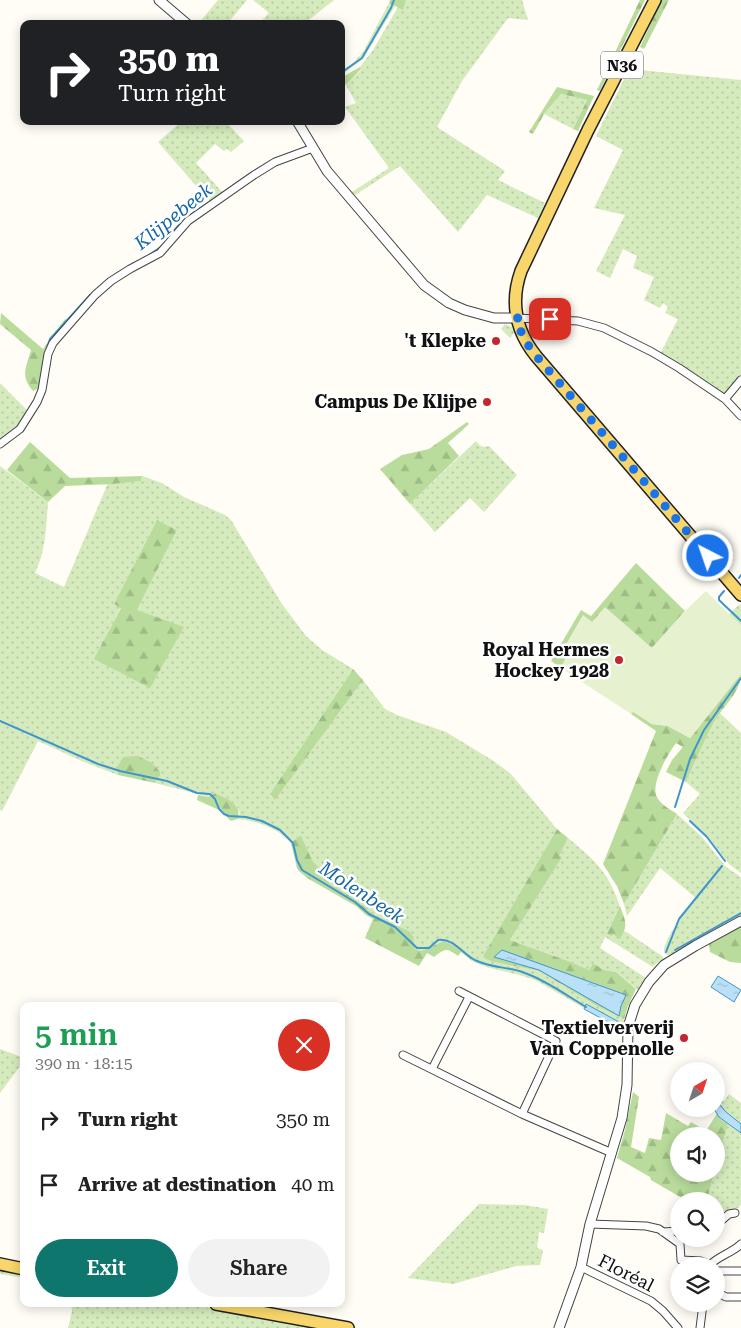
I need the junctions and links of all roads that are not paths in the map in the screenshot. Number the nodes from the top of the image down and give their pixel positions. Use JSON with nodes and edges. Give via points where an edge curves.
{"nodes":[{"id":1,"x":158,"y":0,"type":"edge"},
{"id":2,"x":655,"y":0,"type":"edge"},
{"id":3,"x":182,"y":20,"type":"edge"},
{"id":4,"x":299,"y":125,"type":"edge"},
{"id":5,"x":313,"y":148,"type":"junction"},
{"id":6,"x":516,"y":318,"type":"junction"},
{"id":7,"x":741,"y":380,"type":"edge"},
{"id":8,"x":725,"y":399,"type":"junction"},
{"id":9,"x":741,"y":416,"type":"edge"},
{"id":10,"x":0,"y":444,"type":"edge"},
{"id":11,"x":741,"y":596,"type":"edge"},
{"id":12,"x":741,"y":921,"type":"edge"},
{"id":13,"x":459,"y":991,"type":"dead end"},
{"id":14,"x":469,"y":997,"type":"junction"},
{"id":15,"x":403,"y":1056,"type":"dead end"},
{"id":16,"x":432,"y":1069,"type":"junction"},
{"id":17,"x":522,"y":1114,"type":"junction"},
{"id":18,"x":612,"y":1153,"type":"junction"},
{"id":19,"x":735,"y":1213,"type":"dead end"},
{"id":20,"x":725,"y":1217,"type":"edge"},
{"id":21,"x":590,"y":1224,"type":"junction"},
{"id":22,"x":663,"y":1232,"type":"junction"},
{"id":23,"x":670,"y":1232,"type":"edge"},
{"id":24,"x":741,"y":1244,"type":"edge"},
{"id":25,"x":681,"y":1257,"type":"edge"},
{"id":26,"x":721,"y":1257,"type":"edge"},
{"id":27,"x":0,"y":1264,"type":"edge"},
{"id":28,"x":581,"y":1267,"type":"junction"},
{"id":29,"x":20,"y":1268,"type":"edge"},
{"id":30,"x":725,"y":1271,"type":"edge"},
{"id":31,"x":741,"y":1271,"type":"edge"},
{"id":32,"x":725,"y":1296,"type":"edge"},
{"id":33,"x":741,"y":1297,"type":"edge"},
{"id":34,"x":232,"y":1307,"type":"edge"},
{"id":35,"x":702,"y":1312,"type":"edge"},
{"id":36,"x":348,"y":1328,"type":"edge"},
{"id":37,"x":559,"y":1328,"type":"edge"},
{"id":38,"x":678,"y":1328,"type":"edge"},
{"id":39,"x":700,"y":1328,"type":"edge"}],
"edges":[{"from":1,"to":3,"type":"street"},
{"from":2,"to":6,"type":"main road","number":"N36","via":[[521,271],[515,290]]},
{"from":4,"to":5,"type":"street"},
{"from":5,"to":6,"type":"street","via":[[327,172],[424,285],[465,310],[494,318]]},
{"from":5,"to":10,"type":"street","via":[[275,162],[254,175],[188,221],[160,253],[130,268],[95,295],[53,343],[37,402],[20,429]]},
{"from":6,"to":8,"type":"street","via":[[578,321],[604,328],[666,360]]},
{"from":6,"to":11,"type":"main road","number":"N36","via":[[532,351]]},
{"from":7,"to":8,"type":"street"},
{"from":8,"to":9,"type":"street"},
{"from":12,"to":18,"type":"street","via":[[664,965],[643,989],[628,1028],[627,1085]]},
{"from":13,"to":14,"type":"street"},
{"from":14,"to":16,"type":"street"},
{"from":14,"to":17,"type":"street","via":[[556,1041]]},
{"from":15,"to":16,"type":"street"},
{"from":16,"to":17,"type":"street"},
{"from":17,"to":18,"type":"street"},
{"from":18,"to":21,"type":"street"},
{"from":19,"to":20,"type":"street"},
{"from":21,"to":22,"type":"street","name":"Floréal","via":[[646,1226]]},
{"from":21,"to":28,"type":"street"},
{"from":22,"to":23,"type":"street","name":"Floréal"},
{"from":22,"to":25,"type":"street","name":"Floréal","via":[[680,1244]]},
{"from":24,"to":26,"type":"street","name":"Floréal"},
{"from":27,"to":29,"type":"main road"},
{"from":28,"to":37,"type":"street"},
{"from":28,"to":38,"type":"street","name":"Floréal","via":[[651,1301]]},
{"from":30,"to":31,"type":"street"},
{"from":32,"to":33,"type":"street"},
{"from":34,"to":36,"type":"main road"},
{"from":35,"to":39,"type":"street"}]}
